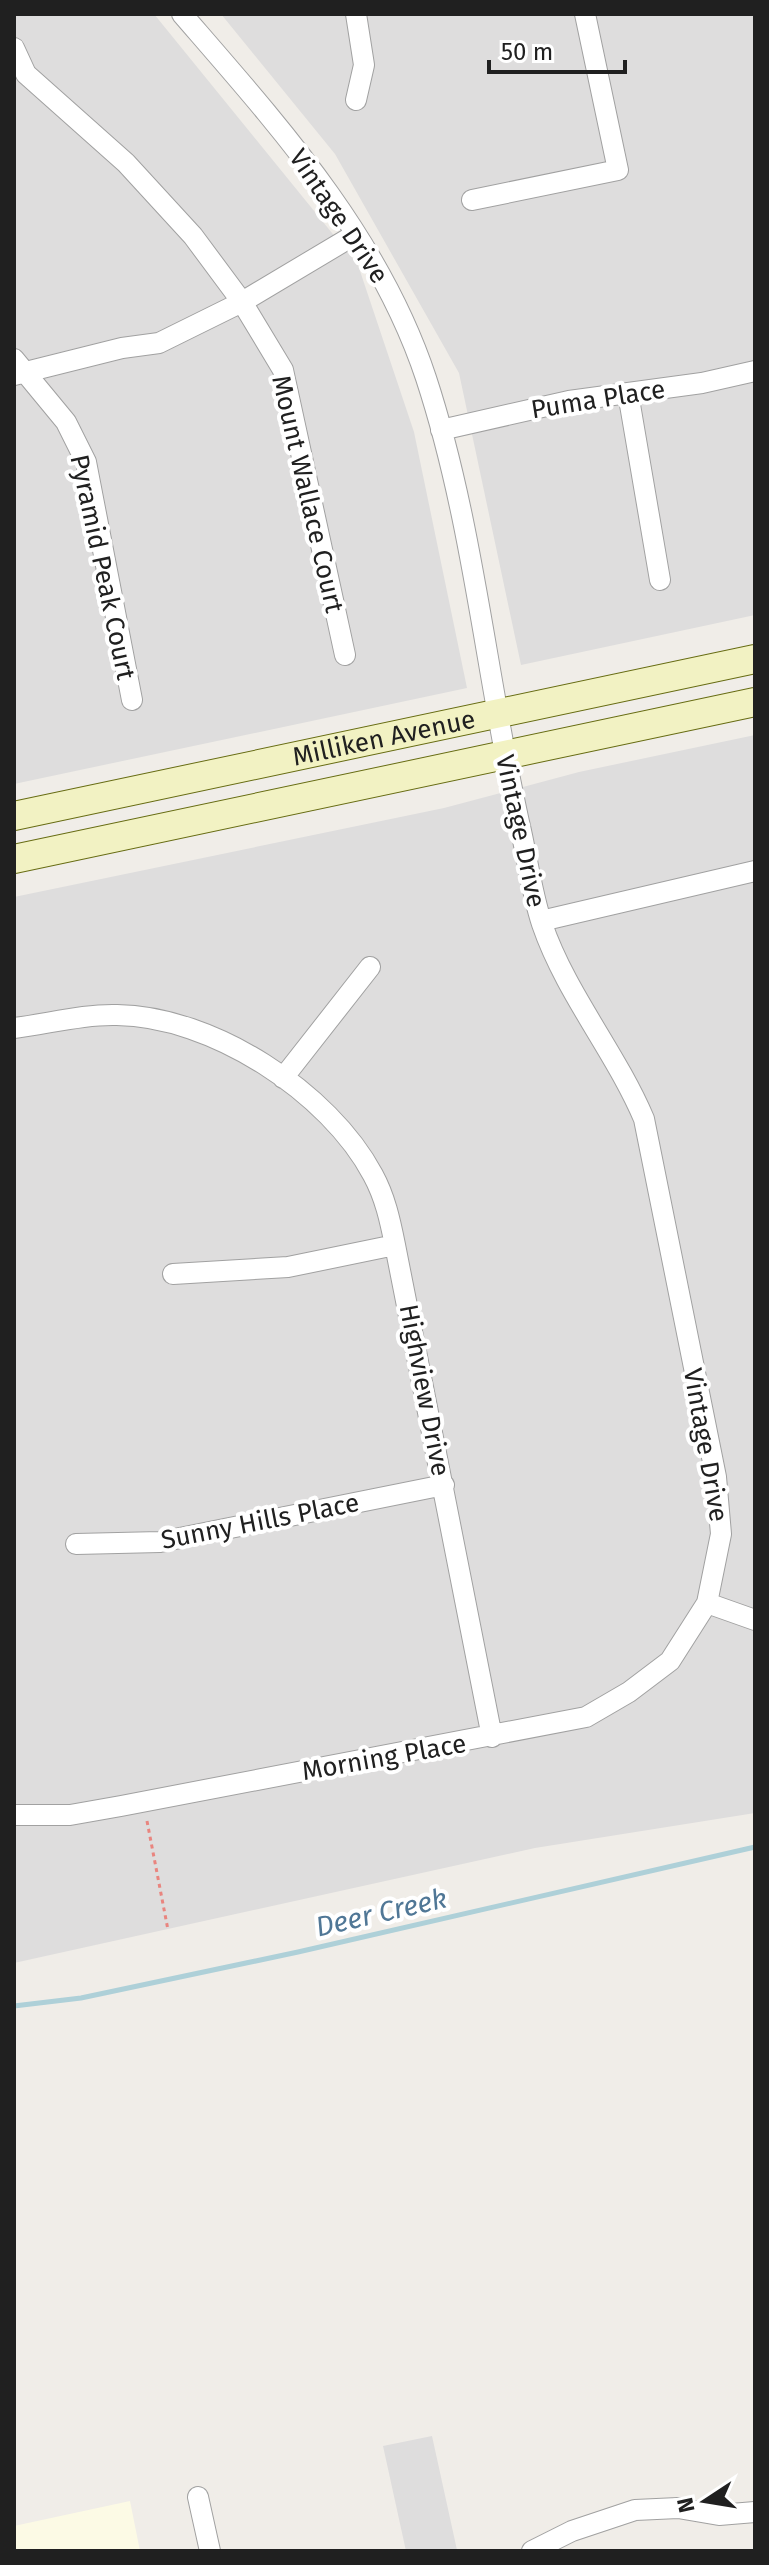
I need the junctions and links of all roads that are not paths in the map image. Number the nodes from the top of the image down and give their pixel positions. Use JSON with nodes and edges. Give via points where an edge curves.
{"nodes":[{"id":1,"x":182,"y":14,"type":"edge"},
{"id":2,"x":356,"y":14,"type":"edge"},
{"id":3,"x":585,"y":14,"type":"edge"},
{"id":4,"x":14,"y":48,"type":"edge"},
{"id":5,"x":356,"y":100,"type":"dead end"},
{"id":6,"x":472,"y":200,"type":"dead end"},
{"id":7,"x":356,"y":234,"type":"junction"},
{"id":8,"x":242,"y":302,"type":"junction"},
{"id":9,"x":18,"y":369,"type":"edge"},
{"id":10,"x":755,"y":371,"type":"edge"},
{"id":11,"x":628,"y":393,"type":"junction"},
{"id":12,"x":441,"y":430,"type":"junction"},
{"id":13,"x":660,"y":580,"type":"dead end"},
{"id":14,"x":345,"y":655,"type":"dead end"},
{"id":15,"x":755,"y":659,"type":"edge"},
{"id":16,"x":132,"y":700,"type":"dead end"},
{"id":17,"x":755,"y":702,"type":"edge"},
{"id":18,"x":497,"y":715,"type":"junction"},
{"id":19,"x":504,"y":754,"type":"junction"},
{"id":20,"x":14,"y":816,"type":"edge"},
{"id":21,"x":14,"y":859,"type":"edge"},
{"id":22,"x":755,"y":871,"type":"edge"},
{"id":23,"x":541,"y":921,"type":"junction"},
{"id":24,"x":370,"y":967,"type":"dead end"},
{"id":25,"x":14,"y":1028,"type":"edge"},
{"id":26,"x":283,"y":1078,"type":"junction"},
{"id":27,"x":395,"y":1245,"type":"junction"},
{"id":28,"x":173,"y":1274,"type":"dead end"},
{"id":29,"x":444,"y":1485,"type":"junction"},
{"id":30,"x":76,"y":1544,"type":"dead end"},
{"id":31,"x":707,"y":1603,"type":"junction"},
{"id":32,"x":755,"y":1620,"type":"edge"},
{"id":33,"x":492,"y":1737,"type":"junction"},
{"id":34,"x":14,"y":1815,"type":"edge"},
{"id":35,"x":198,"y":2497,"type":"dead end"},
{"id":36,"x":755,"y":2512,"type":"edge"},
{"id":37,"x":210,"y":2551,"type":"edge"},
{"id":38,"x":532,"y":2551,"type":"edge"}],
"edges":[{"from":1,"to":7,"type":"street","name":"Vintage Drive","via":[[319,177]]},
{"from":2,"to":5,"type":"street","via":[[364,65]]},
{"from":3,"to":6,"type":"street","via":[[618,170]]},
{"from":4,"to":8,"type":"street","name":"Mount Wallace Court","via":[[26,74],[126,163],[193,236]]},
{"from":7,"to":8,"type":"street"},
{"from":7,"to":12,"type":"street","name":"Vintage Drive","via":[[407,329]]},
{"from":8,"to":9,"type":"street","via":[[159,343]]},
{"from":8,"to":14,"type":"street","name":"Mount Wallace Court","via":[[283,370]]},
{"from":9,"to":16,"type":"street","name":"Pyramid Peak Court","via":[[66,422],[86,462]]},
{"from":10,"to":11,"type":"street","name":"Puma Place"},
{"from":11,"to":12,"type":"street","name":"Puma Place"},
{"from":11,"to":13,"type":"street"},
{"from":12,"to":18,"type":"street","name":"Vintage Drive"},
{"from":15,"to":18,"type":"main road","name":"Milliken Avenue"},
{"from":17,"to":19,"type":"main road","name":"Milliken Avenue"},
{"from":18,"to":19,"type":"street","name":"Vintage Drive"},
{"from":18,"to":20,"type":"main road","name":"Milliken Avenue"},
{"from":19,"to":21,"type":"main road","name":"Milliken Avenue"},
{"from":19,"to":23,"type":"street","name":"Vintage Drive"},
{"from":22,"to":23,"type":"street"},
{"from":23,"to":31,"type":"street","name":"Vintage Drive","via":[[566,981],[630,1086],[644,1119],[716,1477],[721,1534]]},
{"from":24,"to":26,"type":"street"},
{"from":25,"to":26,"type":"street","name":"Highview Drive","via":[[116,1014],[151,1018],[242,1050]]},
{"from":26,"to":27,"type":"street","name":"Highview Drive","via":[[326,1116],[372,1173]]},
{"from":27,"to":28,"type":"street","via":[[288,1267]]},
{"from":27,"to":29,"type":"street","name":"Highview Drive"},
{"from":29,"to":30,"type":"street","name":"Sunny Hills Place","via":[[160,1542]]},
{"from":29,"to":33,"type":"street","name":"Highview Drive"},
{"from":31,"to":32,"type":"street"},
{"from":31,"to":33,"type":"street","name":"Morning Place","via":[[670,1661],[629,1692],[586,1717]]},
{"from":33,"to":34,"type":"street","name":"Morning Place","via":[[70,1815]]},
{"from":35,"to":37,"type":"street"},
{"from":36,"to":38,"type":"street","via":[[635,2510]]}]}
